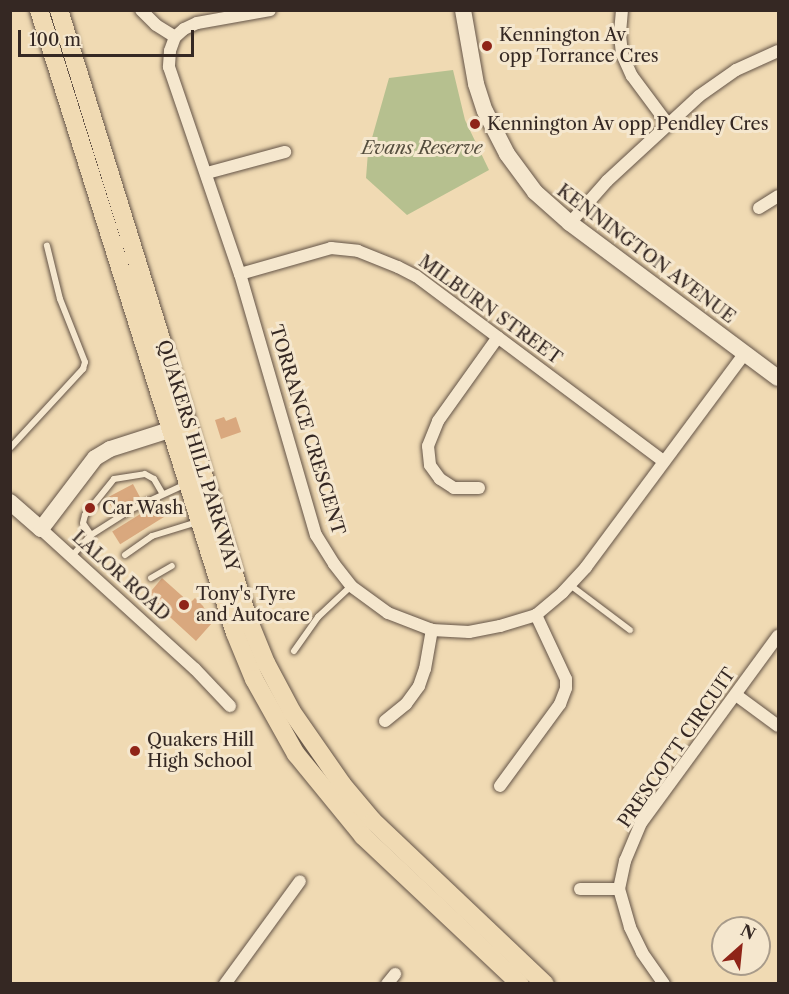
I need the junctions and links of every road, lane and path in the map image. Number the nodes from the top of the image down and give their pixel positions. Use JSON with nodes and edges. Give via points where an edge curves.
{"nodes":[{"id":1,"x":39,"y":10,"type":"edge"},
{"id":2,"x":58,"y":10,"type":"edge"},
{"id":3,"x":141,"y":10,"type":"edge"},
{"id":4,"x":270,"y":10,"type":"edge"},
{"id":5,"x":463,"y":10,"type":"edge"},
{"id":6,"x":622,"y":10,"type":"edge"},
{"id":7,"x":175,"y":37,"type":"junction"},
{"id":8,"x":778,"y":51,"type":"edge"},
{"id":9,"x":667,"y":123,"type":"junction"},
{"id":10,"x":285,"y":152,"type":"dead end"},
{"id":11,"x":207,"y":173,"type":"junction"},
{"id":12,"x":778,"y":196,"type":"edge"},
{"id":13,"x":759,"y":208,"type":"dead end"},
{"id":14,"x":570,"y":223,"type":"junction"},
{"id":15,"x":47,"y":246,"type":"dead end"},
{"id":16,"x":240,"y":273,"type":"junction"},
{"id":17,"x":498,"y":337,"type":"junction"},
{"id":18,"x":745,"y":353,"type":"junction"},
{"id":19,"x":778,"y":378,"type":"edge"},
{"id":20,"x":189,"y":424,"type":"junction"},
{"id":21,"x":170,"y":430,"type":"junction"},
{"id":22,"x":10,"y":448,"type":"edge"},
{"id":23,"x":663,"y":461,"type":"junction"},
{"id":24,"x":187,"y":483,"type":"junction"},
{"id":25,"x":479,"y":488,"type":"dead end"},
{"id":26,"x":162,"y":493,"type":"junction"},
{"id":27,"x":10,"y":502,"type":"edge"},
{"id":28,"x":199,"y":522,"type":"junction"},
{"id":29,"x":40,"y":529,"type":"junction"},
{"id":30,"x":91,"y":535,"type":"junction"},
{"id":31,"x":125,"y":555,"type":"dead end"},
{"id":32,"x":71,"y":557,"type":"junction"},
{"id":33,"x":172,"y":566,"type":"dead end"},
{"id":34,"x":151,"y":578,"type":"dead end"},
{"id":35,"x":570,"y":585,"type":"junction"},
{"id":36,"x":351,"y":586,"type":"junction"},
{"id":37,"x":536,"y":615,"type":"junction"},
{"id":38,"x":432,"y":630,"type":"junction"},
{"id":39,"x":630,"y":630,"type":"dead end"},
{"id":40,"x":778,"y":636,"type":"edge"},
{"id":41,"x":294,"y":651,"type":"dead end"},
{"id":42,"x":736,"y":695,"type":"junction"},
{"id":43,"x":230,"y":706,"type":"dead end"},
{"id":44,"x":385,"y":721,"type":"dead end"},
{"id":45,"x":778,"y":726,"type":"edge"},
{"id":46,"x":500,"y":786,"type":"dead end"},
{"id":47,"x":300,"y":881,"type":"dead end"},
{"id":48,"x":580,"y":889,"type":"dead end"},
{"id":49,"x":619,"y":889,"type":"junction"},
{"id":50,"x":225,"y":984,"type":"edge"},
{"id":51,"x":520,"y":984,"type":"edge"},
{"id":52,"x":545,"y":984,"type":"edge"},
{"id":53,"x":664,"y":984,"type":"edge"}],
"edges":[{"from":1,"to":21,"type":"main road","name":"QUAKERS HILL PARKWAY"},
{"from":2,"to":20,"type":"main road","name":"QUAKERS HILL PARKWAY"},
{"from":3,"to":7,"type":"street","via":[[156,26]]},
{"from":4,"to":7,"type":"street","via":[[197,23]]},
{"from":5,"to":14,"type":"street","name":"KENNINGTON AVENUE","via":[[476,84],[495,133],[519,173]]},
{"from":6,"to":9,"type":"street","via":[[622,54],[632,76]]},
{"from":7,"to":11,"type":"street","name":"TORRANCE CRESCENT","via":[[169,67]]},
{"from":8,"to":9,"type":"street","via":[[729,75]]},
{"from":9,"to":14,"type":"street"},
{"from":10,"to":11,"type":"street"},
{"from":11,"to":16,"type":"street","name":"TORRANCE CRESCENT"},
{"from":12,"to":13,"type":"street"},
{"from":14,"to":18,"type":"street","name":"KENNINGTON AVENUE"},
{"from":15,"to":22,"type":"lane","via":[[60,299],[85,362],[83,369]]},
{"from":16,"to":17,"type":"street","name":"MILBURN STREET","via":[[317,250],[358,251],[416,276]]},
{"from":16,"to":36,"type":"street","name":"TORRANCE CRESCENT","via":[[316,535]]},
{"from":17,"to":23,"type":"street","name":"MILBURN STREET"},
{"from":17,"to":25,"type":"street","via":[[438,421],[428,446],[430,465],[440,479],[454,488]]},
{"from":18,"to":19,"type":"street","name":"KENNINGTON AVENUE"},
{"from":18,"to":23,"type":"street","name":"TORRANCE CRESCENT"},
{"from":20,"to":21,"type":"street"},
{"from":20,"to":52,"type":"main road","name":"QUAKERS HILL PARKWAY","via":[[248,619],[292,712],[373,821]]},
{"from":21,"to":24,"type":"main road","name":"QUAKERS HILL PARKWAY"},
{"from":21,"to":29,"type":"street","via":[[120,445],[96,458]]},
{"from":23,"to":35,"type":"street","name":"TORRANCE CRESCENT"},
{"from":24,"to":26,"type":"lane"},
{"from":24,"to":28,"type":"main road","name":"QUAKERS HILL PARKWAY"},
{"from":26,"to":30,"type":"lane"},
{"from":26,"to":30,"type":"lane","via":[[154,479],[144,474],[114,479],[85,515],[83,523]]},
{"from":27,"to":29,"type":"street","name":"LALOR ROAD"},
{"from":28,"to":31,"type":"lane","via":[[152,536]]},
{"from":28,"to":51,"type":"main road","name":"QUAKERS HILL PARKWAY","via":[[254,679],[296,754],[363,836]]},
{"from":29,"to":32,"type":"street","name":"LALOR ROAD"},
{"from":30,"to":32,"type":"lane"},
{"from":32,"to":43,"type":"street","name":"LALOR ROAD","via":[[195,669]]},
{"from":33,"to":34,"type":"lane"},
{"from":35,"to":37,"type":"street","name":"TORRANCE CRESCENT"},
{"from":35,"to":39,"type":"lane"},
{"from":36,"to":38,"type":"street","name":"TORRANCE CRESCENT","via":[[388,614]]},
{"from":36,"to":41,"type":"lane","via":[[318,617]]},
{"from":37,"to":38,"type":"street","name":"TORRANCE CRESCENT","via":[[469,632]]},
{"from":37,"to":46,"type":"street","via":[[566,679],[565,694]]},
{"from":38,"to":44,"type":"street","via":[[419,686],[406,704]]},
{"from":40,"to":42,"type":"street","name":"PRESCOTT CIRCUIT"},
{"from":42,"to":45,"type":"street"},
{"from":42,"to":49,"type":"street","name":"PRESCOTT CIRCUIT","via":[[634,836]]},
{"from":47,"to":50,"type":"street"},
{"from":48,"to":49,"type":"street"},
{"from":49,"to":53,"type":"street","via":[[635,939]]}]}
